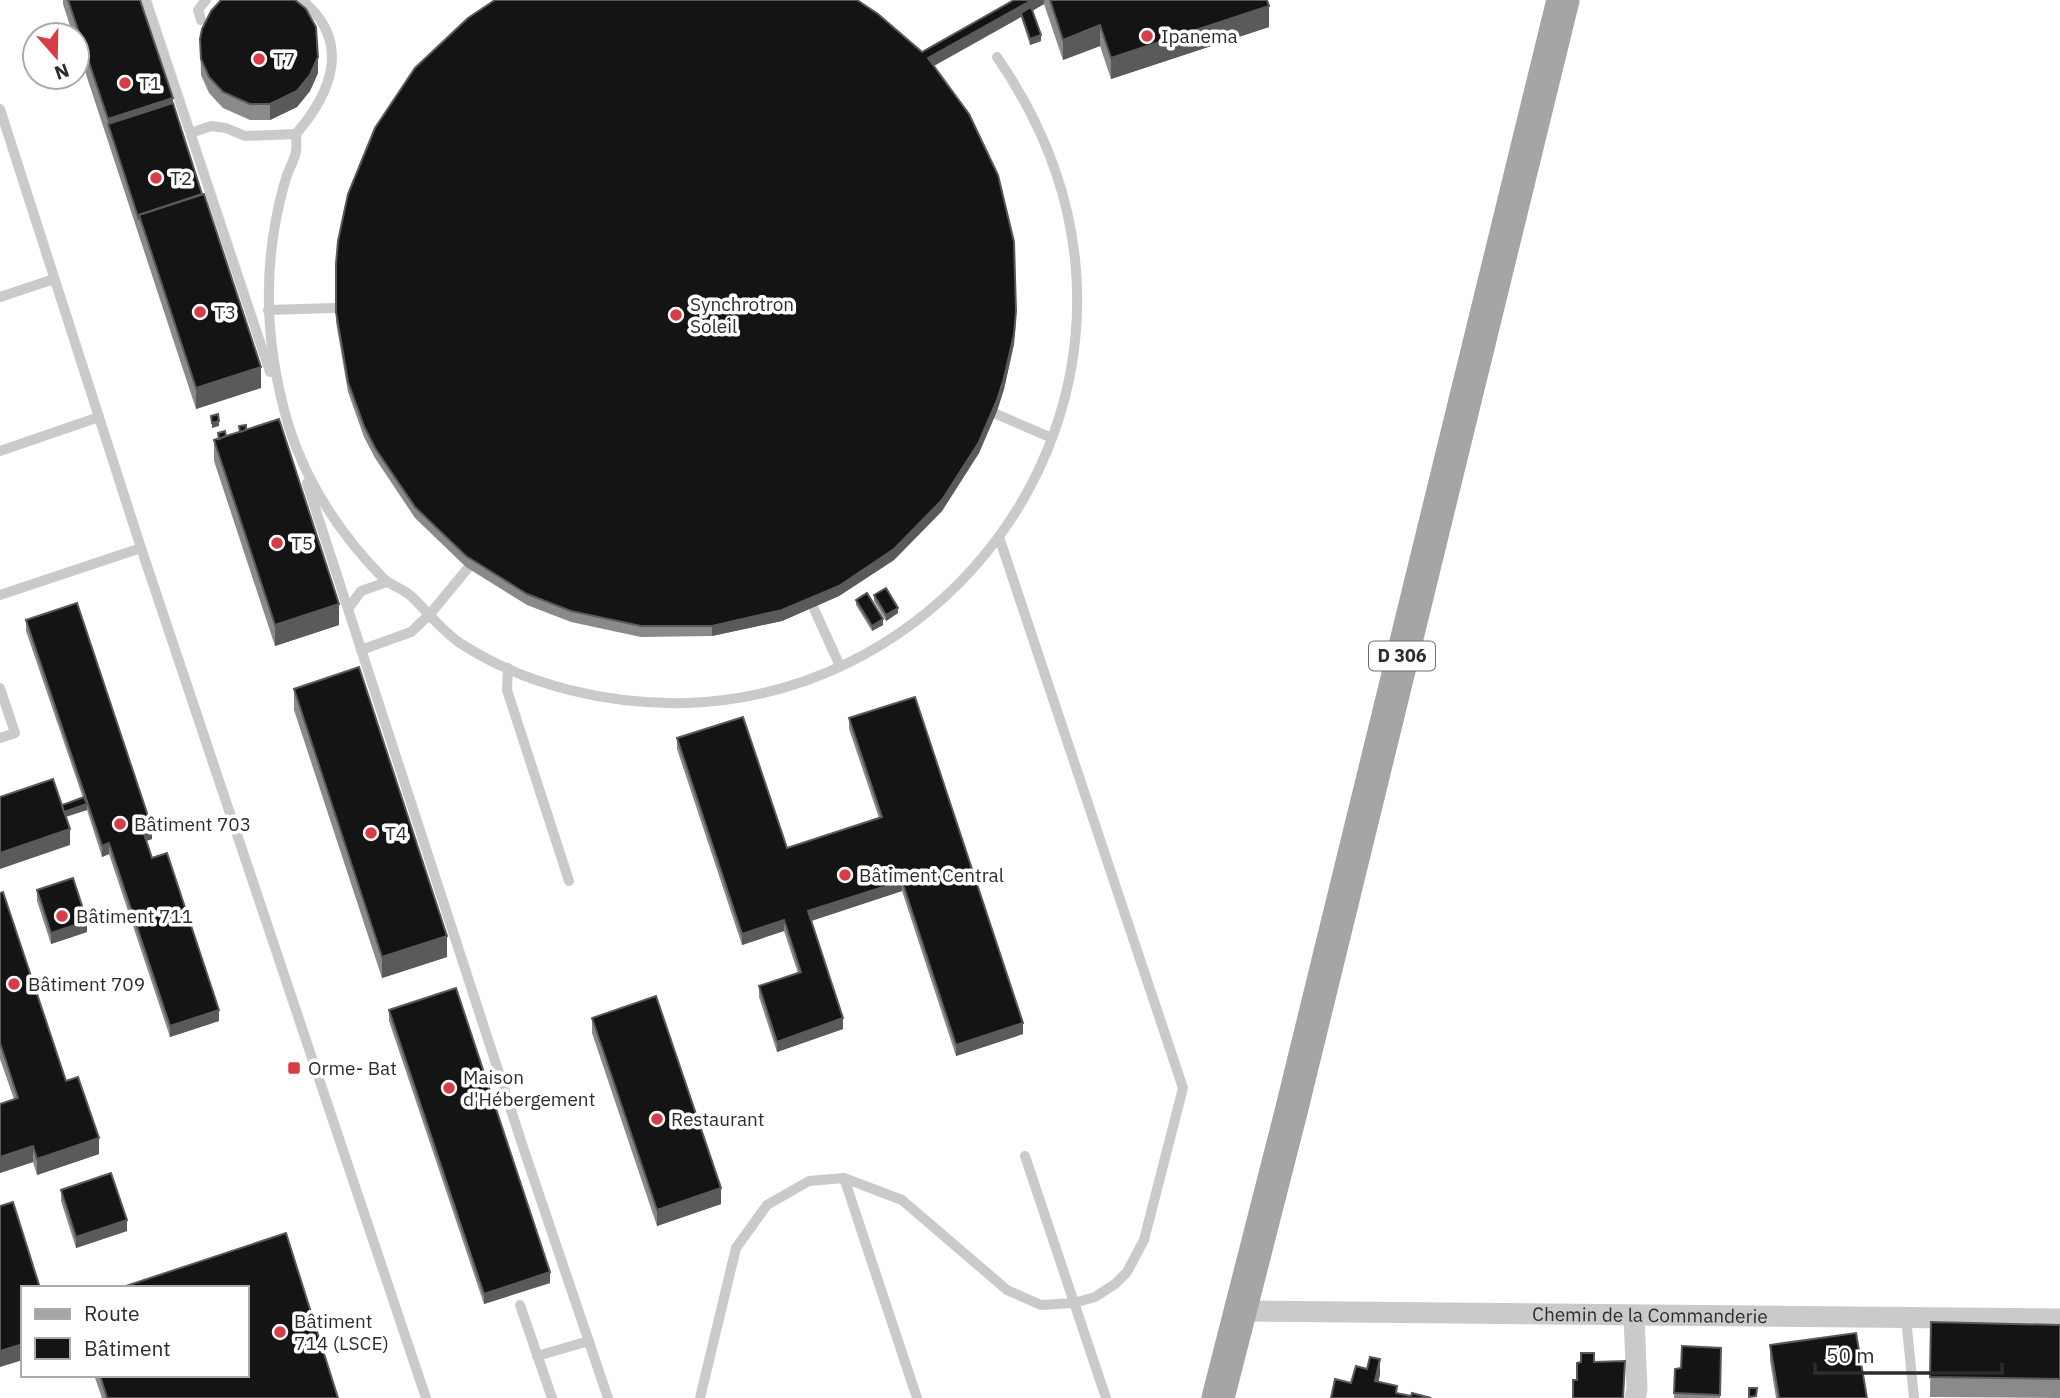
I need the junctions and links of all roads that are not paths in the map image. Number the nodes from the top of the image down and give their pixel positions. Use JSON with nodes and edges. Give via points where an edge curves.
{"nodes":[{"id":1,"x":146,"y":0,"type":"edge"},
{"id":2,"x":206,"y":0,"type":"edge"},
{"id":3,"x":302,"y":0,"type":"edge"},
{"id":4,"x":1563,"y":0,"type":"edge"},
{"id":5,"x":201,"y":20,"type":"dead end"},
{"id":6,"x":997,"y":57,"type":"dead end"},
{"id":7,"x":0,"y":109,"type":"edge"},
{"id":8,"x":191,"y":133,"type":"junction"},
{"id":9,"x":296,"y":134,"type":"junction"},
{"id":10,"x":54,"y":279,"type":"junction"},
{"id":11,"x":0,"y":297,"type":"edge"},
{"id":12,"x":335,"y":309,"type":"edge"},
{"id":13,"x":268,"y":310,"type":"junction"},
{"id":14,"x":996,"y":414,"type":"edge"},
{"id":15,"x":99,"y":417,"type":"junction"},
{"id":16,"x":290,"y":431,"type":"junction"},
{"id":17,"x":1052,"y":438,"type":"junction"},
{"id":18,"x":0,"y":451,"type":"edge"},
{"id":19,"x":999,"y":537,"type":"junction"},
{"id":20,"x":141,"y":548,"type":"junction"},
{"id":21,"x":468,"y":568,"type":"edge"},
{"id":22,"x":387,"y":582,"type":"junction"},
{"id":23,"x":0,"y":595,"type":"edge"},
{"id":24,"x":348,"y":609,"type":"junction"},
{"id":25,"x":814,"y":609,"type":"edge"},
{"id":26,"x":430,"y":614,"type":"junction"},
{"id":27,"x":362,"y":650,"type":"junction"},
{"id":28,"x":840,"y":666,"type":"junction"},
{"id":29,"x":508,"y":668,"type":"junction"},
{"id":30,"x":0,"y":688,"type":"edge"},
{"id":31,"x":0,"y":738,"type":"edge"},
{"id":32,"x":569,"y":881,"type":"dead end"},
{"id":33,"x":1025,"y":1156,"type":"dead end"},
{"id":34,"x":844,"y":1178,"type":"junction"},
{"id":35,"x":1074,"y":1303,"type":"junction"},
{"id":36,"x":520,"y":1305,"type":"dead end"},
{"id":37,"x":1240,"y":1311,"type":"junction"},
{"id":38,"x":1634,"y":1317,"type":"junction"},
{"id":39,"x":1906,"y":1318,"type":"junction"},
{"id":40,"x":2060,"y":1320,"type":"edge"},
{"id":41,"x":589,"y":1341,"type":"junction"},
{"id":42,"x":537,"y":1356,"type":"junction"},
{"id":43,"x":701,"y":1393,"type":"edge"},
{"id":44,"x":426,"y":1398,"type":"edge"},
{"id":45,"x":552,"y":1398,"type":"edge"},
{"id":46,"x":608,"y":1398,"type":"edge"},
{"id":47,"x":689,"y":1398,"type":"edge"},
{"id":48,"x":917,"y":1398,"type":"edge"},
{"id":49,"x":1106,"y":1398,"type":"edge"},
{"id":50,"x":1218,"y":1398,"type":"edge"},
{"id":51,"x":1635,"y":1398,"type":"edge"},
{"id":52,"x":1914,"y":1398,"type":"edge"}],
"edges":[{"from":1,"to":8,"type":"lane"},
{"from":2,"to":5,"type":"lane","via":[[198,10]]},
{"from":3,"to":9,"type":"lane","via":[[326,28],[332,73],[311,117]]},
{"from":4,"to":37,"type":"main road","number":"D 306"},
{"from":6,"to":17,"type":"lane","via":[[1042,135],[1060,186],[1073,247],[1074,340],[1064,401]]},
{"from":7,"to":10,"type":"lane"},
{"from":8,"to":9,"type":"lane","via":[[211,126],[245,136]]},
{"from":8,"to":16,"type":"lane"},
{"from":9,"to":13,"type":"lane","via":[[296,152],[286,177],[270,258]]},
{"from":10,"to":11,"type":"lane"},
{"from":10,"to":15,"type":"lane"},
{"from":12,"to":13,"type":"lane"},
{"from":13,"to":16,"type":"lane","via":[[277,384]]},
{"from":14,"to":17,"type":"lane"},
{"from":15,"to":18,"type":"lane"},
{"from":15,"to":20,"type":"lane"},
{"from":16,"to":22,"type":"lane","via":[[312,483],[337,525]]},
{"from":16,"to":24,"type":"lane"},
{"from":17,"to":19,"type":"lane","via":[[1018,510]]},
{"from":19,"to":28,"type":"lane","via":[[931,611]]},
{"from":19,"to":35,"type":"lane","via":[[1183,1088],[1144,1240],[1115,1284]]},
{"from":20,"to":23,"type":"lane"},
{"from":20,"to":44,"type":"lane"},
{"from":21,"to":26,"type":"lane"},
{"from":22,"to":24,"type":"lane","via":[[360,592]]},
{"from":22,"to":26,"type":"lane","via":[[405,590]]},
{"from":24,"to":27,"type":"lane"},
{"from":25,"to":28,"type":"lane"},
{"from":26,"to":27,"type":"lane","via":[[411,632]]},
{"from":26,"to":29,"type":"lane","via":[[455,640]]},
{"from":27,"to":41,"type":"lane"},
{"from":28,"to":29,"type":"lane","via":[[767,692],[667,704],[593,696]]},
{"from":29,"to":32,"type":"lane","via":[[507,690]]},
{"from":30,"to":31,"type":"lane","via":[[15,733]]},
{"from":33,"to":35,"type":"lane"},
{"from":34,"to":35,"type":"lane","via":[[902,1200],[1007,1290],[1041,1305]]},
{"from":34,"to":43,"type":"lane","via":[[809,1181],[766,1205],[736,1248]]},
{"from":34,"to":48,"type":"lane"},
{"from":35,"to":49,"type":"lane"},
{"from":36,"to":42,"type":"lane"},
{"from":37,"to":38,"type":"street","name":"Chemin de la Commanderie"},
{"from":37,"to":50,"type":"main road","number":"D 306"},
{"from":38,"to":39,"type":"street","name":"Chemin de la Commanderie"},
{"from":38,"to":51,"type":"street"},
{"from":39,"to":40,"type":"street","name":"Chemin de la Commanderie"},
{"from":39,"to":52,"type":"lane"},
{"from":41,"to":42,"type":"lane"},
{"from":41,"to":46,"type":"lane"},
{"from":42,"to":45,"type":"lane"},
{"from":43,"to":47,"type":"lane"}]}
